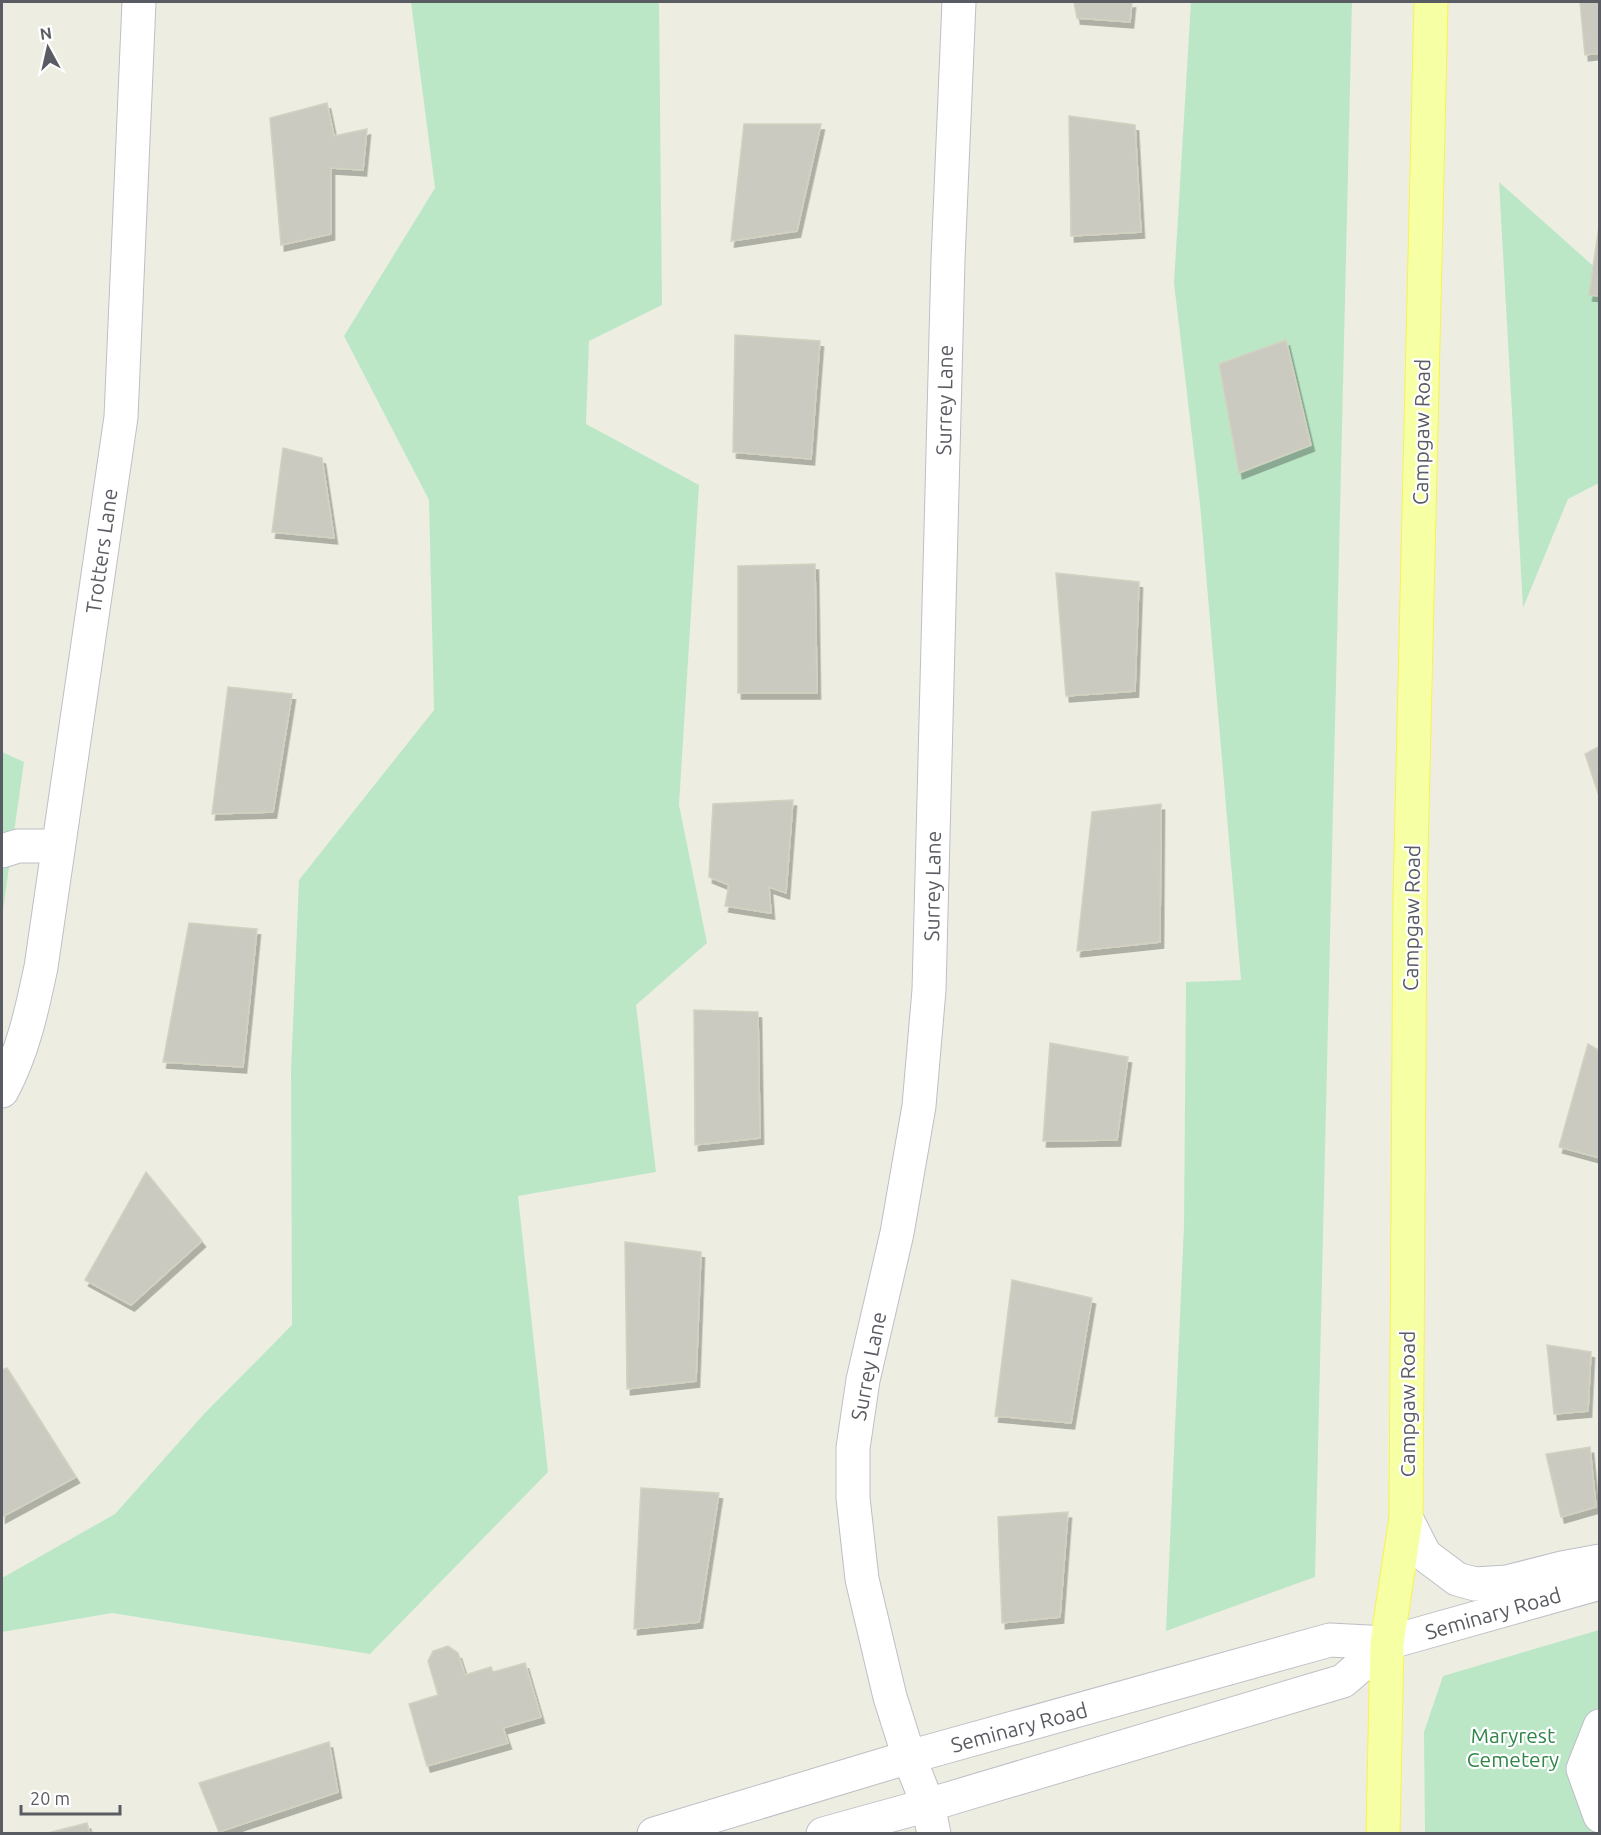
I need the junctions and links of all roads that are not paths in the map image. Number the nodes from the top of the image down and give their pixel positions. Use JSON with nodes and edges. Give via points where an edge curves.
{"nodes":[{"id":1,"x":139,"y":2,"type":"edge"},
{"id":2,"x":935,"y":2,"type":"edge"},
{"id":3,"x":958,"y":2,"type":"edge"},
{"id":4,"x":1431,"y":2,"type":"edge"},
{"id":5,"x":58,"y":846,"type":"junction"},
{"id":6,"x":2,"y":851,"type":"edge"},
{"id":7,"x":9,"y":1055,"type":"edge"},
{"id":8,"x":2,"y":1090,"type":"edge"},
{"id":9,"x":1406,"y":1518,"type":"junction"},
{"id":10,"x":1599,"y":1561,"type":"edge"},
{"id":11,"x":1599,"y":1583,"type":"edge"},
{"id":12,"x":1387,"y":1642,"type":"junction"},
{"id":13,"x":1599,"y":1726,"type":"edge"},
{"id":14,"x":909,"y":1757,"type":"junction"},
{"id":15,"x":1599,"y":1816,"type":"edge"},
{"id":16,"x":931,"y":1819,"type":"edge"},
{"id":17,"x":654,"y":1833,"type":"edge"},
{"id":18,"x":823,"y":1833,"type":"edge"},
{"id":19,"x":1383,"y":1833,"type":"edge"}],
"edges":[{"from":1,"to":5,"type":"street","name":"Trotters Lane","via":[[121,417]]},
{"from":2,"to":3,"type":"street"},
{"from":3,"to":14,"type":"street","name":"Surrey Lane","via":[[929,990],[919,1106],[897,1233],[863,1380],[853,1448],[853,1498],[862,1579],[890,1697]]},
{"from":4,"to":9,"type":"main road","name":"Campgaw Road","via":[[1410,897]]},
{"from":5,"to":6,"type":"street","via":[[18,846]]},
{"from":5,"to":7,"type":"street","name":"Trotters Lane","via":[[29,1025]]},
{"from":7,"to":8,"type":"street","name":"Trotters Lane","via":[[11,1074]]},
{"from":9,"to":10,"type":"street","name":"Seminary Road","via":[[1425,1555],[1457,1579],[1475,1584],[1507,1582]]},
{"from":9,"to":12,"type":"main road","name":"Campgaw Road"},
{"from":11,"to":12,"type":"street","name":"Seminary Road"},
{"from":12,"to":14,"type":"street","name":"Seminary Road","via":[[1330,1640]]},
{"from":12,"to":16,"type":"street","name":"Seminary Road","via":[[1342,1681]]},
{"from":12,"to":19,"type":"main road","name":"Campgaw Road"},
{"from":13,"to":15,"type":"street","via":[[1583,1769]]},
{"from":14,"to":16,"type":"street","name":"Surrey Lane"},
{"from":14,"to":17,"type":"street","name":"Seminary Road"},
{"from":16,"to":18,"type":"street","name":"Seminary Road"}]}
